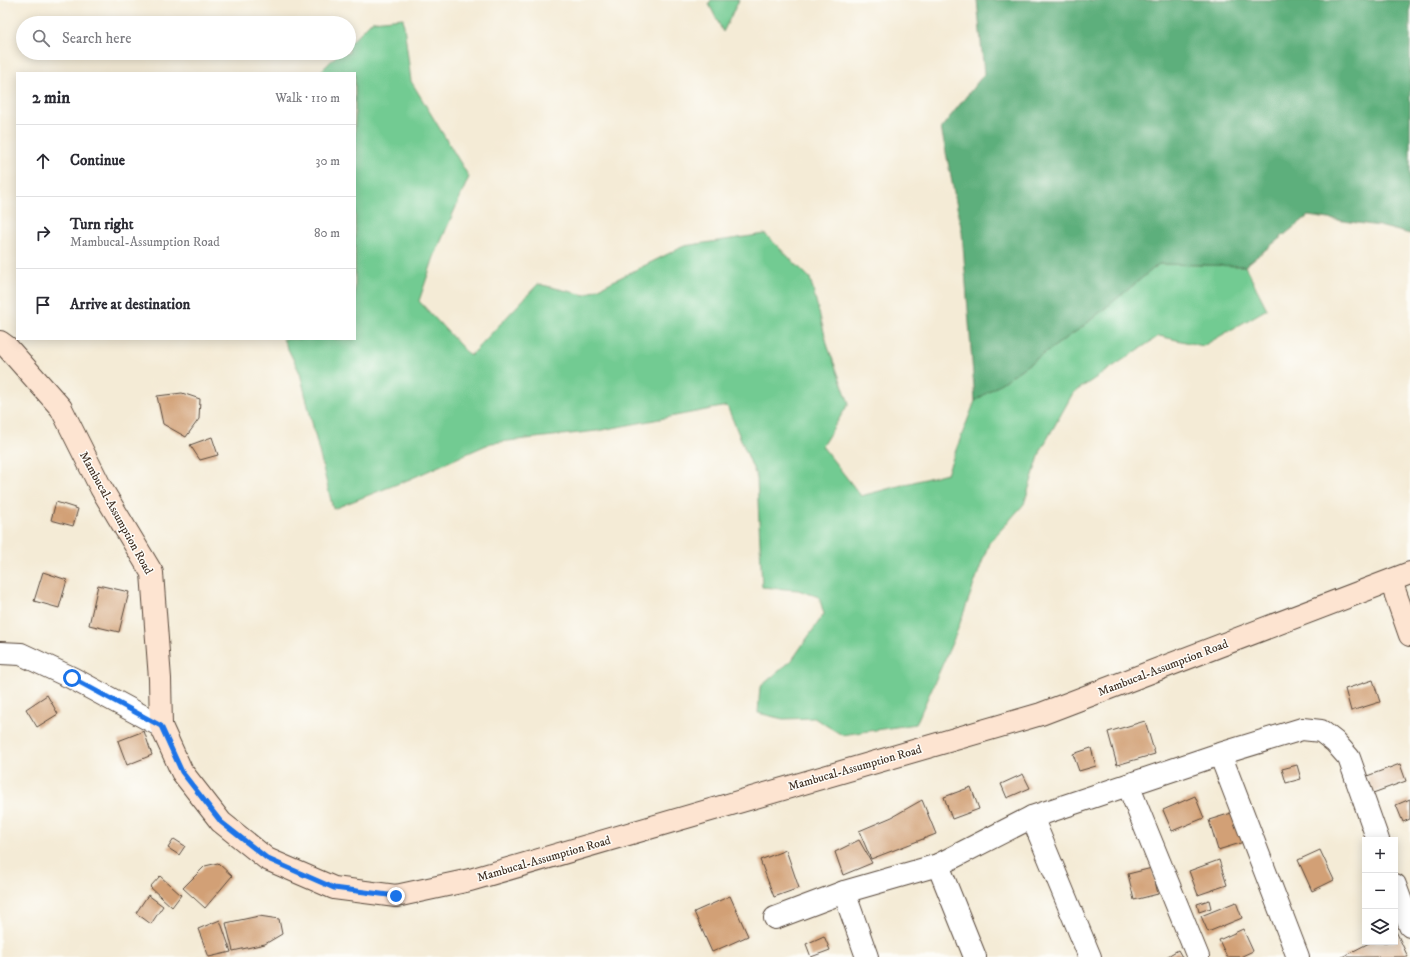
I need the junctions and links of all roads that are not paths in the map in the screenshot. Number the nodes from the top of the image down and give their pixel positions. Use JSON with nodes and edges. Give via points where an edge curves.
{"nodes":[{"id":1,"x":0,"y":342,"type":"edge"},
{"id":2,"x":1401,"y":577,"type":"edge"},
{"id":3,"x":1410,"y":635,"type":"edge"},
{"id":4,"x":0,"y":653,"type":"edge"},
{"id":5,"x":161,"y":726,"type":"junction"},
{"id":6,"x":1220,"y":754,"type":"junction"},
{"id":7,"x":1128,"y":785,"type":"junction"},
{"id":8,"x":1032,"y":817,"type":"junction"},
{"id":9,"x":1377,"y":837,"type":"edge"},
{"id":10,"x":938,"y":865,"type":"junction"},
{"id":11,"x":844,"y":892,"type":"junction"},
{"id":12,"x":1398,"y":893,"type":"edge"},
{"id":13,"x":775,"y":918,"type":"dead end"},
{"id":14,"x":1410,"y":926,"type":"edge"},
{"id":15,"x":867,"y":957,"type":"edge"},
{"id":16,"x":975,"y":957,"type":"edge"},
{"id":17,"x":1090,"y":957,"type":"edge"},
{"id":18,"x":1198,"y":957,"type":"edge"},
{"id":19,"x":1298,"y":957,"type":"edge"}],
"edges":[{"from":1,"to":5,"type":"street","name":"Mambucal-Assumption Road","via":[[61,408],[101,488],[152,573]]},
{"from":2,"to":3,"type":"street"},
{"from":2,"to":5,"type":"street","name":"Mambucal-Assumption Road","via":[[1041,714],[470,880],[396,896],[334,888],[268,859],[221,822],[182,772]]},
{"from":4,"to":5,"type":"street","via":[[21,654]]},
{"from":6,"to":7,"type":"street"},
{"from":6,"to":9,"type":"street","via":[[1302,729],[1321,731],[1349,758]]},
{"from":6,"to":19,"type":"street"},
{"from":7,"to":8,"type":"street"},
{"from":7,"to":18,"type":"street"},
{"from":8,"to":10,"type":"street"},
{"from":8,"to":17,"type":"street"},
{"from":10,"to":11,"type":"street"},
{"from":10,"to":16,"type":"street"},
{"from":11,"to":13,"type":"street"},
{"from":11,"to":15,"type":"street"},
{"from":12,"to":14,"type":"street"}]}
